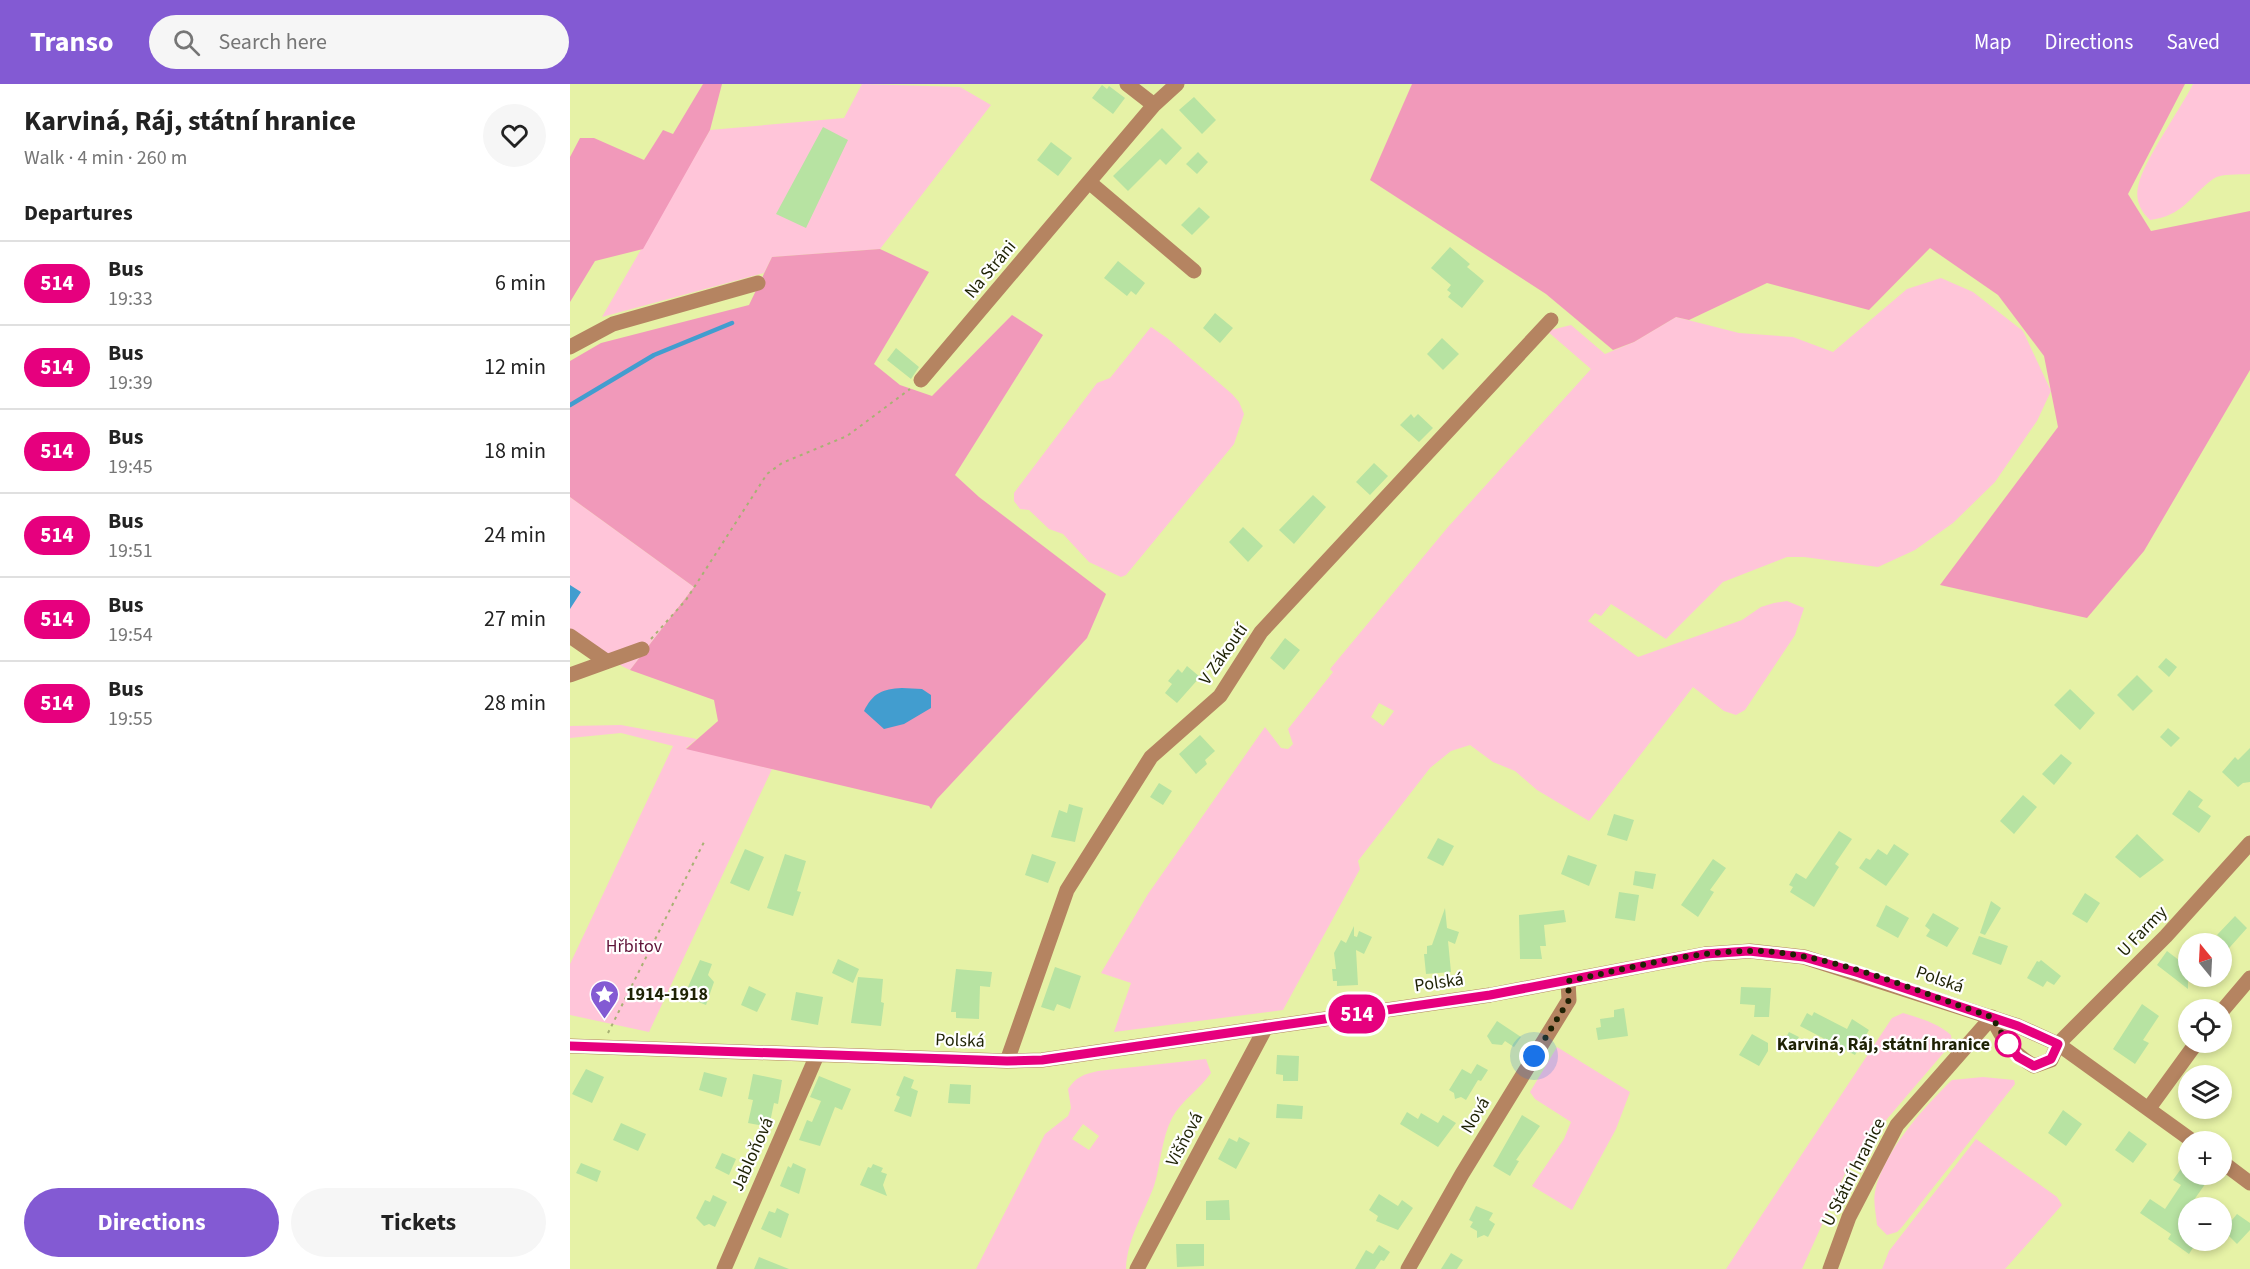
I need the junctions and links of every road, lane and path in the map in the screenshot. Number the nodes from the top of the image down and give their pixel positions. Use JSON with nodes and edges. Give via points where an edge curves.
{"nodes":[{"id":1,"x":1127,"y":84,"type":"edge"},
{"id":2,"x":1177,"y":84,"type":"edge"},
{"id":3,"x":1154,"y":105,"type":"junction"},
{"id":4,"x":1089,"y":182,"type":"junction"},
{"id":5,"x":1194,"y":271,"type":"dead end"},
{"id":6,"x":758,"y":283,"type":"dead end"},
{"id":7,"x":1551,"y":320,"type":"dead end"},
{"id":8,"x":570,"y":347,"type":"edge"},
{"id":9,"x":921,"y":380,"type":"joint"},
{"id":10,"x":570,"y":636,"type":"edge"},
{"id":11,"x":642,"y":649,"type":"joint"},
{"id":12,"x":606,"y":661,"type":"junction"},
{"id":13,"x":570,"y":675,"type":"edge"},
{"id":14,"x":704,"y":842,"type":"dead end"},
{"id":15,"x":2250,"y":843,"type":"edge"},
{"id":16,"x":2250,"y":978,"type":"edge"},
{"id":17,"x":1568,"y":981,"type":"junction"},
{"id":18,"x":2232,"y":999,"type":"edge"},
{"id":19,"x":1992,"y":1017,"type":"junction"},
{"id":20,"x":1266,"y":1027,"type":"junction"},
{"id":21,"x":2058,"y":1044,"type":"junction"},
{"id":22,"x":570,"y":1046,"type":"edge"},
{"id":23,"x":602,"y":1047,"type":"junction"},
{"id":24,"x":2189,"y":1053,"type":"edge"},
{"id":25,"x":817,"y":1055,"type":"junction"},
{"id":26,"x":1007,"y":1061,"type":"junction"},
{"id":27,"x":2149,"y":1108,"type":"junction"},
{"id":28,"x":2179,"y":1131,"type":"edge"},
{"id":29,"x":2232,"y":1169,"type":"edge"},
{"id":30,"x":2249,"y":1181,"type":"edge"},
{"id":31,"x":723,"y":1269,"type":"edge"},
{"id":32,"x":1137,"y":1269,"type":"edge"},
{"id":33,"x":1408,"y":1269,"type":"edge"},
{"id":34,"x":1830,"y":1269,"type":"edge"}],
"edges":[{"from":1,"to":3,"type":"street"},
{"from":2,"to":3,"type":"street","name":"Na Stráni"},
{"from":3,"to":4,"type":"street","name":"Na Stráni"},
{"from":4,"to":5,"type":"street"},
{"from":4,"to":9,"type":"street","name":"Na Stráni"},
{"from":6,"to":8,"type":"street","via":[[614,324]]},
{"from":7,"to":26,"type":"street","name":"V Zákoutí","via":[[1261,632],[1220,696],[1151,757],[1067,890]]},
{"from":9,"to":11,"type":"path","via":[[847,436],[782,463],[767,474],[686,600]]},
{"from":10,"to":12,"type":"street"},
{"from":11,"to":12,"type":"street"},
{"from":12,"to":13,"type":"street"},
{"from":14,"to":23,"type":"path"},
{"from":15,"to":21,"type":"street","name":"U Farmy","via":[[2166,936]]},
{"from":16,"to":18,"type":"street"},
{"from":17,"to":19,"type":"street","name":"Polská","via":[[1705,954],[1749,951],[1804,957]]},
{"from":17,"to":20,"type":"street","name":"Polská"},
{"from":17,"to":33,"type":"street","name":"Nová","via":[[1569,1000]]},
{"from":19,"to":21,"type":"street","name":"Polská"},
{"from":19,"to":21,"type":"street","name":"U Farmy","via":[[2018,1057],[2034,1066],[2051,1059]]},
{"from":19,"to":34,"type":"street","name":"U Státní hranice","via":[[1897,1125],[1849,1217]]},
{"from":20,"to":26,"type":"street","name":"Polská","via":[[1042,1060]]},
{"from":20,"to":32,"type":"street","name":"Višňová"},
{"from":21,"to":27,"type":"street","name":"Polská"},
{"from":22,"to":23,"type":"street","name":"Polská"},
{"from":23,"to":25,"type":"street","name":"Polská"},
{"from":24,"to":27,"type":"street"},
{"from":25,"to":26,"type":"street","name":"Polská"},
{"from":25,"to":31,"type":"street","name":"Jabloňová"},
{"from":27,"to":28,"type":"street","name":"Polská"},
{"from":29,"to":30,"type":"street"}]}
